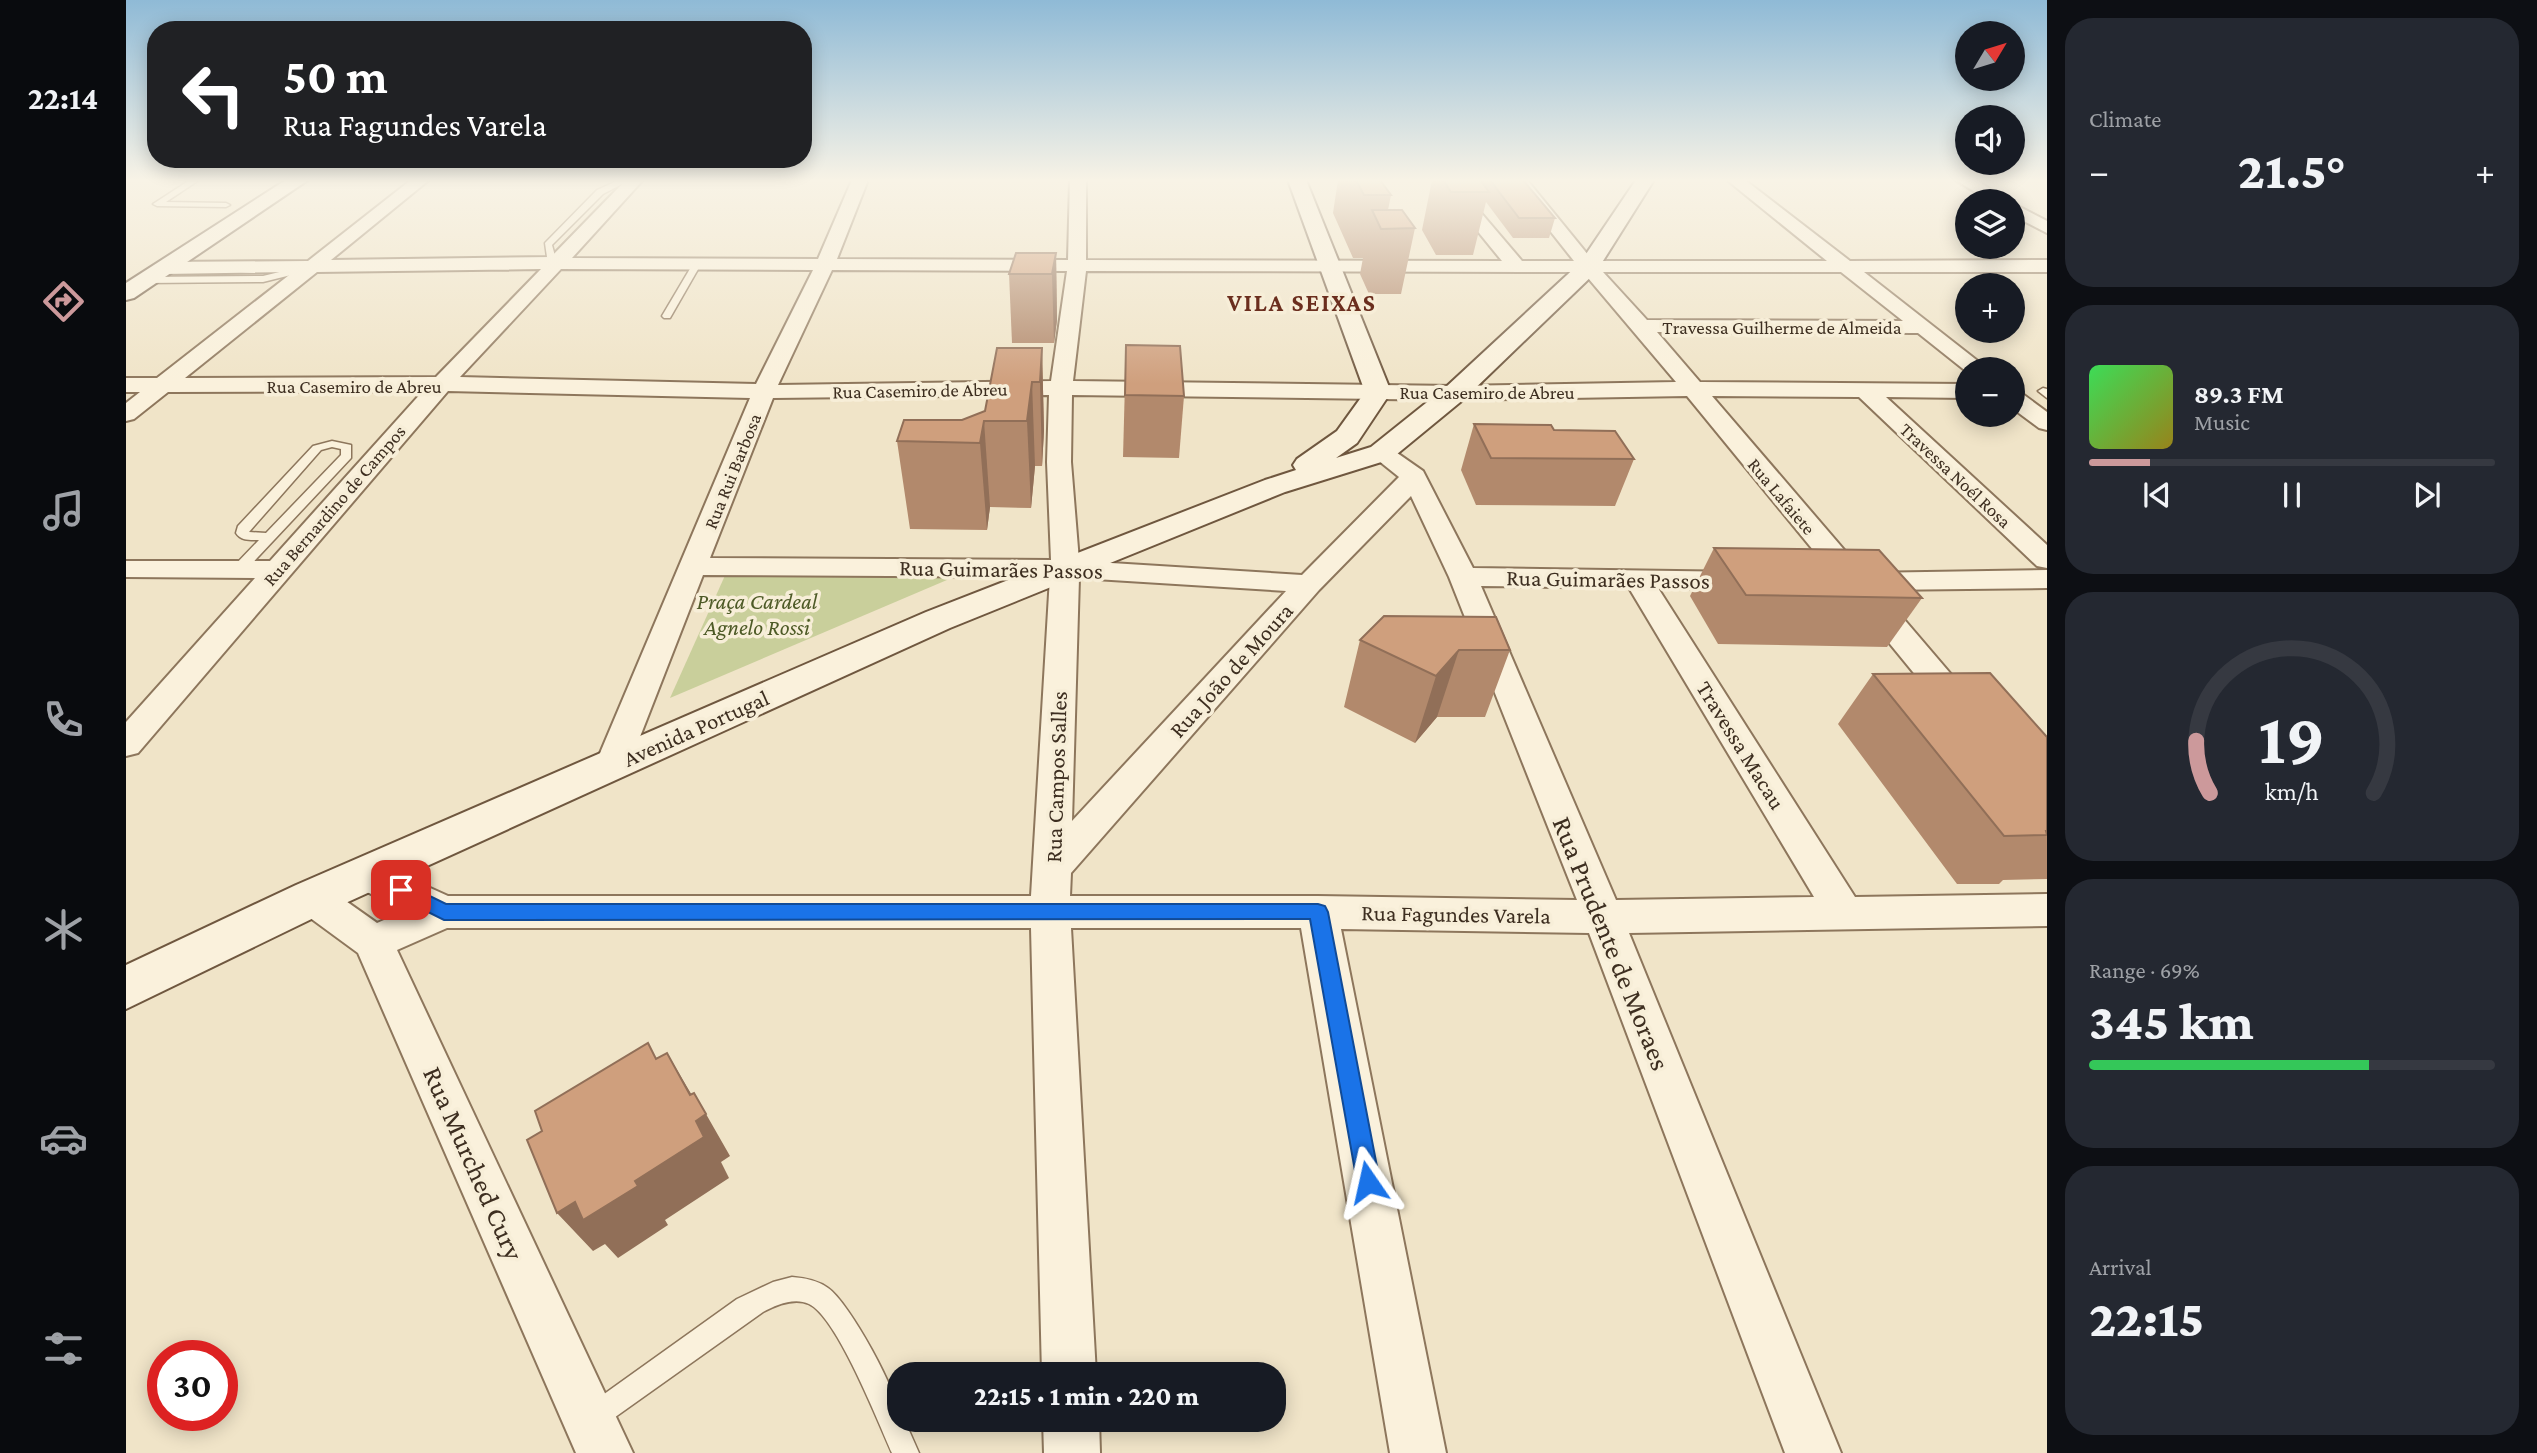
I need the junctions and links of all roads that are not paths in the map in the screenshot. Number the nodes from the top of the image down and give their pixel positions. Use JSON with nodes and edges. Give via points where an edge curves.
{"nodes":[{"id":1,"x":195,"y":248,"type":"edge"},
{"id":2,"x":334,"y":248,"type":"edge"},
{"id":3,"x":549,"y":248,"type":"edge"},
{"id":4,"x":572,"y":248,"type":"edge"},
{"id":5,"x":832,"y":248,"type":"edge"},
{"id":6,"x":1077,"y":248,"type":"edge"},
{"id":7,"x":1324,"y":248,"type":"edge"},
{"id":8,"x":1501,"y":248,"type":"edge"},
{"id":9,"x":1573,"y":248,"type":"edge"},
{"id":10,"x":1601,"y":248,"type":"edge"},
{"id":11,"x":1819,"y":248,"type":"edge"},
{"id":12,"x":558,"y":263,"type":"junction"},
{"id":13,"x":697,"y":264,"type":"junction"},
{"id":14,"x":825,"y":265,"type":"junction"},
{"id":15,"x":1077,"y":266,"type":"junction"},
{"id":16,"x":2047,"y":266,"type":"edge"},
{"id":17,"x":310,"y":267,"type":"junction"},
{"id":18,"x":1332,"y":267,"type":"junction"},
{"id":19,"x":1517,"y":267,"type":"junction"},
{"id":20,"x":1588,"y":267,"type":"junction"},
{"id":21,"x":1844,"y":268,"type":"junction"},
{"id":22,"x":155,"y":274,"type":"junction"},
{"id":23,"x":126,"y":293,"type":"edge"},
{"id":24,"x":667,"y":316,"type":"dead end"},
{"id":25,"x":1642,"y":327,"type":"junction"},
{"id":26,"x":1922,"y":327,"type":"junction"},
{"id":27,"x":1961,"y":357,"type":"edge"},
{"id":28,"x":126,"y":385,"type":"edge"},
{"id":29,"x":163,"y":385,"type":"junction"},
{"id":30,"x":439,"y":387,"type":"junction"},
{"id":31,"x":1061,"y":388,"type":"junction"},
{"id":32,"x":1692,"y":389,"type":"junction"},
{"id":33,"x":1865,"y":390,"type":"junction"},
{"id":34,"x":764,"y":391,"type":"junction"},
{"id":35,"x":1955,"y":391,"type":"edge"},
{"id":36,"x":1378,"y":392,"type":"junction"},
{"id":37,"x":1455,"y":393,"type":"junction"},
{"id":38,"x":2046,"y":393,"type":"edge"},
{"id":39,"x":2025,"y":394,"type":"edge"},
{"id":40,"x":2025,"y":405,"type":"edge"},
{"id":41,"x":126,"y":414,"type":"edge"},
{"id":42,"x":2047,"y":423,"type":"edge"},
{"id":43,"x":1364,"y":445,"type":"junction"},
{"id":44,"x":1414,"y":476,"type":"junction"},
{"id":45,"x":271,"y":537,"type":"junction"},
{"id":46,"x":2047,"y":560,"type":"edge"},
{"id":47,"x":693,"y":567,"type":"junction"},
{"id":48,"x":126,"y":569,"type":"edge"},
{"id":49,"x":239,"y":569,"type":"junction"},
{"id":50,"x":1065,"y":569,"type":"junction"},
{"id":51,"x":276,"y":570,"type":"junction"},
{"id":52,"x":1463,"y":577,"type":"junction"},
{"id":53,"x":1638,"y":579,"type":"junction"},
{"id":54,"x":2047,"y":579,"type":"edge"},
{"id":55,"x":1773,"y":581,"type":"edge"},
{"id":56,"x":1814,"y":582,"type":"edge"},
{"id":57,"x":1855,"y":582,"type":"junction"},
{"id":58,"x":1309,"y":584,"type":"junction"},
{"id":59,"x":1979,"y":729,"type":"edge"},
{"id":60,"x":126,"y":744,"type":"edge"},
{"id":61,"x":612,"y":765,"type":"junction"},
{"id":62,"x":1052,"y":868,"type":"junction"},
{"id":63,"x":366,"y":874,"type":"junction"},
{"id":64,"x":312,"y":898,"type":"junction"},
{"id":65,"x":2047,"y":910,"type":"edge"},
{"id":66,"x":1050,"y":911,"type":"junction"},
{"id":67,"x":444,"y":912,"type":"junction"},
{"id":68,"x":1318,"y":912,"type":"junction"},
{"id":69,"x":1844,"y":912,"type":"junction"},
{"id":70,"x":1603,"y":917,"type":"junction"},
{"id":71,"x":373,"y":942,"type":"junction"},
{"id":72,"x":126,"y":988,"type":"edge"},
{"id":73,"x":1069,"y":1362,"type":"edge"},
{"id":74,"x":1071,"y":1432,"type":"edge"},
{"id":75,"x":597,"y":1436,"type":"edge"},
{"id":76,"x":906,"y":1453,"type":"edge"},
{"id":77,"x":1072,"y":1453,"type":"edge"},
{"id":78,"x":1418,"y":1453,"type":"edge"},
{"id":79,"x":1813,"y":1453,"type":"edge"}],
"edges":[{"from":1,"to":22,"type":"main road"},
{"from":2,"to":17,"type":"street"},
{"from":3,"to":12,"type":"lane"},
{"from":4,"to":12,"type":"street","name":"Rua Bernardino de Campos"},
{"from":5,"to":14,"type":"street","name":"Rua Rui Barbosa"},
{"from":6,"to":15,"type":"street","name":"Rua Campos Salles"},
{"from":7,"to":18,"type":"main road"},
{"from":8,"to":19,"type":"street"},
{"from":9,"to":20,"type":"street","name":"Rua Lafaiete"},
{"from":10,"to":20,"type":"main road"},
{"from":11,"to":21,"type":"street"},
{"from":12,"to":13,"type":"street"},
{"from":12,"to":17,"type":"street"},
{"from":12,"to":30,"type":"street","name":"Rua Bernardino de Campos"},
{"from":13,"to":14,"type":"street"},
{"from":13,"to":24,"type":"lane"},
{"from":14,"to":15,"type":"street"},
{"from":14,"to":34,"type":"street","name":"Rua Rui Barbosa"},
{"from":15,"to":18,"type":"street"},
{"from":15,"to":31,"type":"street","name":"Rua Campos Salles"},
{"from":16,"to":21,"type":"street"},
{"from":17,"to":22,"type":"street"},
{"from":17,"to":29,"type":"street"},
{"from":18,"to":19,"type":"street"},
{"from":18,"to":36,"type":"main road"},
{"from":19,"to":20,"type":"street"},
{"from":20,"to":21,"type":"street"},
{"from":20,"to":25,"type":"street","name":"Rua Lafaiete"},
{"from":20,"to":37,"type":"main road"},
{"from":21,"to":26,"type":"street"},
{"from":22,"to":23,"type":"main road"},
{"from":25,"to":26,"type":"street","name":"Travessa Guilherme de Almeida"},
{"from":25,"to":32,"type":"street","name":"Rua Lafaiete"},
{"from":26,"to":27,"type":"street"},
{"from":28,"to":29,"type":"street","name":"Rua Casemiro de Abreu"},
{"from":29,"to":30,"type":"street","name":"Rua Casemiro de Abreu"},
{"from":29,"to":41,"type":"street"},
{"from":30,"to":34,"type":"street","name":"Rua Casemiro de Abreu","via":[[488,384]]},
{"from":30,"to":51,"type":"street","name":"Rua Bernardino de Campos"},
{"from":31,"to":34,"type":"street","name":"Rua Casemiro de Abreu"},
{"from":31,"to":36,"type":"street","name":"Rua Casemiro de Abreu"},
{"from":31,"to":50,"type":"street","name":"Rua Campos Salles","via":[[1059,462]]},
{"from":32,"to":33,"type":"street","name":"Rua Casemiro de Abreu"},
{"from":32,"to":37,"type":"street","name":"Rua Casemiro de Abreu"},
{"from":32,"to":57,"type":"street","name":"Rua Lafaiete"},
{"from":33,"to":35,"type":"street","name":"Rua Casemiro de Abreu"},
{"from":33,"to":46,"type":"street","name":"Travessa Noél Rosa"},
{"from":34,"to":47,"type":"street","name":"Rua Rui Barbosa"},
{"from":36,"to":37,"type":"street","name":"Rua Casemiro de Abreu"},
{"from":36,"to":43,"type":"main road"},
{"from":37,"to":43,"type":"main road"},
{"from":38,"to":39,"type":"street"},
{"from":40,"to":42,"type":"street"},
{"from":43,"to":44,"type":"street","name":"Rua Prudente de Moraes"},
{"from":43,"to":50,"type":"main road","name":"Avenida Portugal","via":[[1275,486]]},
{"from":44,"to":52,"type":"street","name":"Rua Prudente de Moraes"},
{"from":44,"to":58,"type":"street","name":"Rua João de Moura"},
{"from":45,"to":45,"type":"lane","via":[[346,456],[347,447],[317,448],[242,533]]},
{"from":45,"to":49,"type":"lane"},
{"from":47,"to":50,"type":"street","name":"Rua Guimarães Passos"},
{"from":47,"to":61,"type":"street","name":"Rua Rui Barbosa"},
{"from":48,"to":49,"type":"street"},
{"from":49,"to":51,"type":"street"},
{"from":50,"to":58,"type":"street","name":"Rua Guimarães Passos"},
{"from":50,"to":61,"type":"main road","name":"Avenida Portugal","via":[[938,620]]},
{"from":50,"to":62,"type":"street","name":"Rua Campos Salles"},
{"from":51,"to":60,"type":"street","name":"Rua Bernardino de Campos"},
{"from":52,"to":53,"type":"street","name":"Rua Guimarães Passos"},
{"from":52,"to":70,"type":"street","name":"Rua Prudente de Moraes"},
{"from":53,"to":55,"type":"street","name":"Rua Guimarães Passos"},
{"from":53,"to":69,"type":"street","name":"Travessa Macau"},
{"from":54,"to":57,"type":"street"},
{"from":56,"to":57,"type":"street"},
{"from":57,"to":59,"type":"street","name":"Rua Lafaiete"},
{"from":58,"to":62,"type":"street","name":"Rua João de Moura"},
{"from":61,"to":63,"type":"main road","name":"Avenida Portugal"},
{"from":62,"to":66,"type":"street","name":"Rua Campos Salles"},
{"from":63,"to":64,"type":"main road","name":"Avenida Portugal"},
{"from":63,"to":67,"type":"street","name":"Rua Fagundes Varela"},
{"from":64,"to":71,"type":"street","name":"Rua Murched Cury"},
{"from":64,"to":72,"type":"main road","name":"Avenida Portugal"},
{"from":65,"to":69,"type":"street","name":"Rua Fagundes Varela"},
{"from":66,"to":67,"type":"street","name":"Rua Fagundes Varela"},
{"from":66,"to":68,"type":"street","name":"Rua Fagundes Varela"},
{"from":66,"to":73,"type":"street","name":"Rua Campos Salles"},
{"from":67,"to":71,"type":"street","name":"Rua Fagundes Varela"},
{"from":68,"to":70,"type":"street","name":"Rua Fagundes Varela"},
{"from":68,"to":78,"type":"street"},
{"from":69,"to":70,"type":"street","name":"Rua Fagundes Varela"},
{"from":70,"to":79,"type":"street","name":"Rua Prudente de Moraes"},
{"from":71,"to":75,"type":"street","name":"Rua Murched Cury"},
{"from":74,"to":77,"type":"street"},
{"from":75,"to":76,"type":"lane","via":[[746,1308],[771,1293],[797,1289],[821,1297],[843,1323]]}]}
